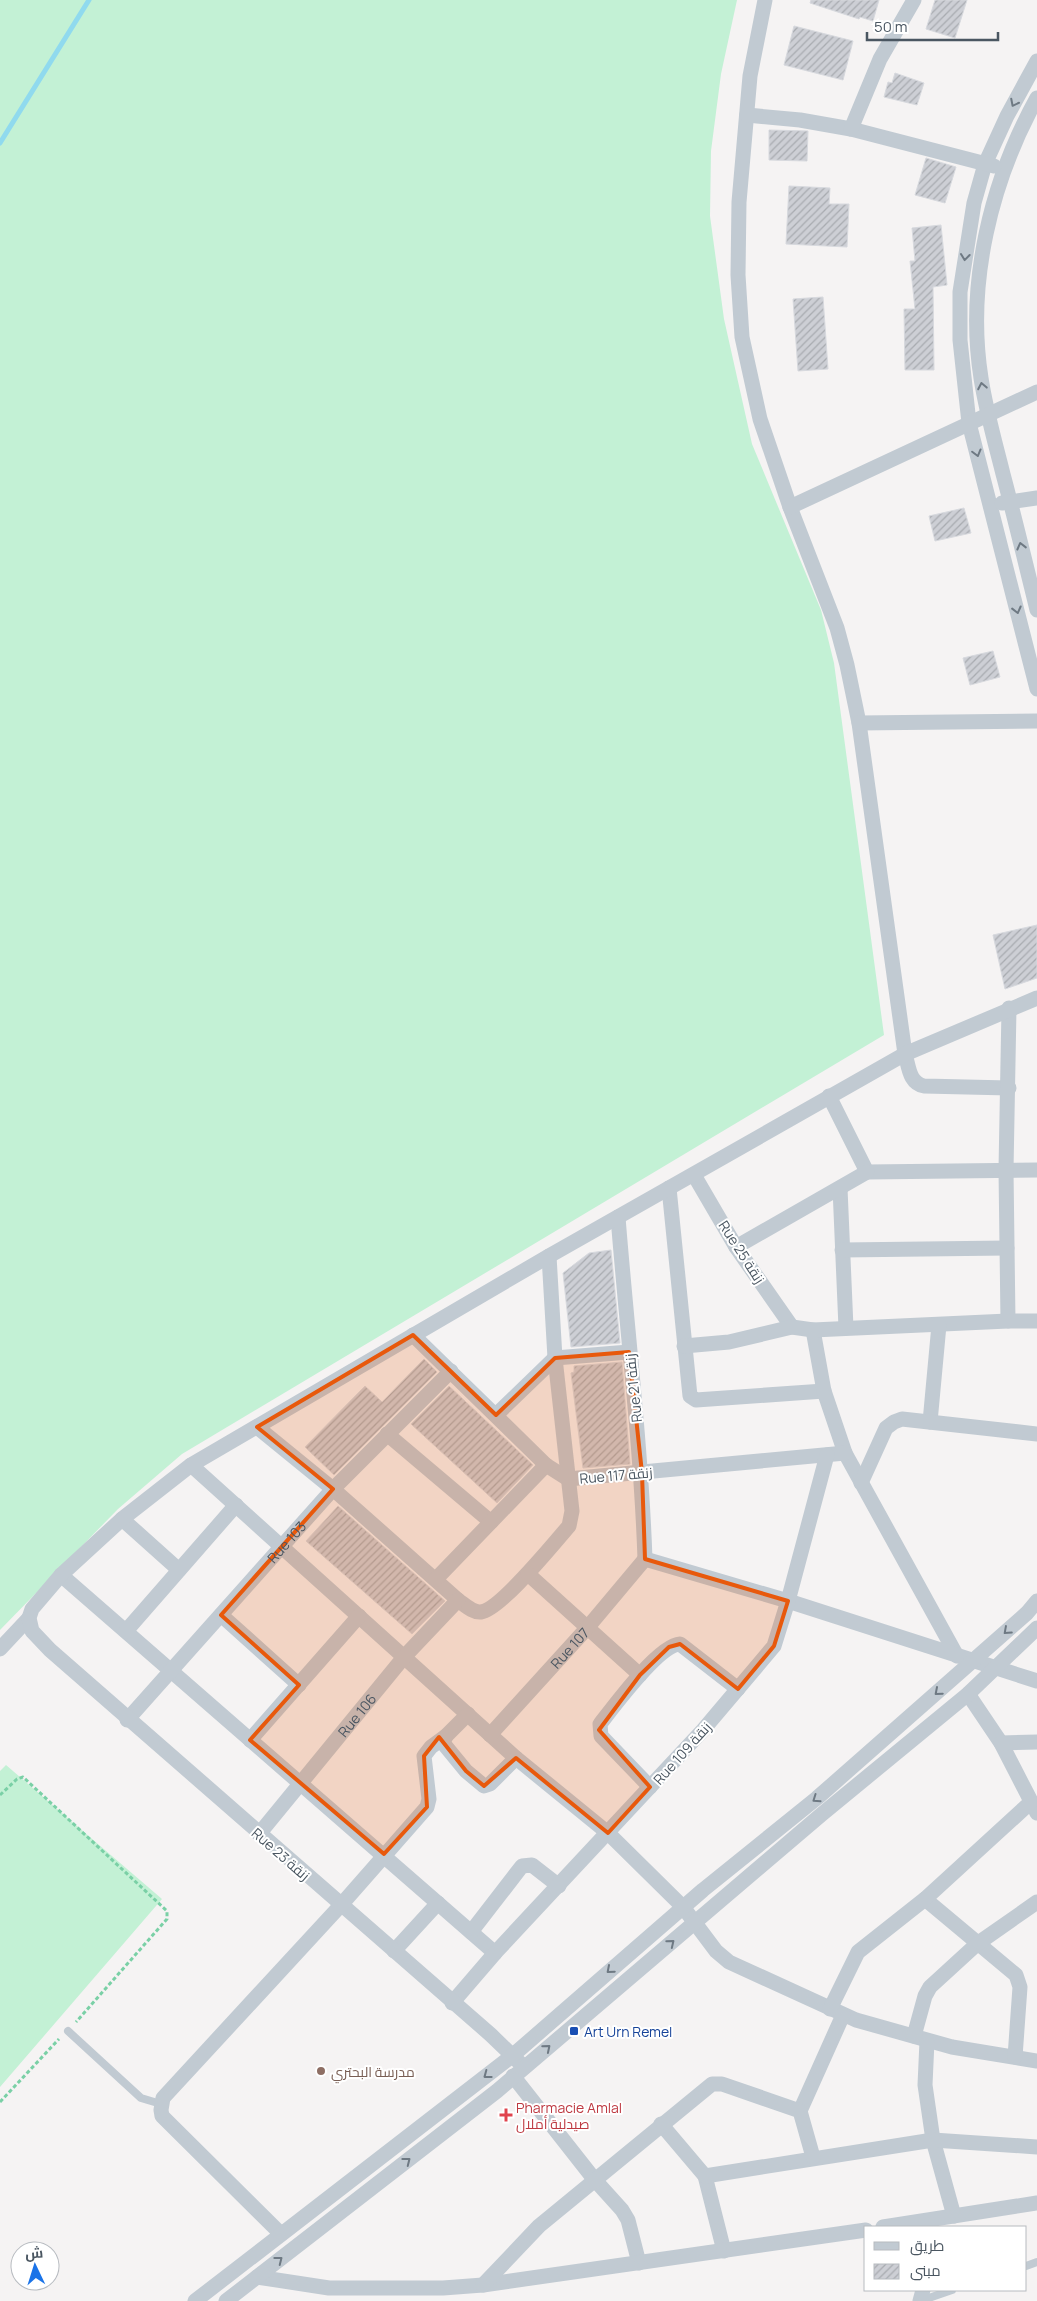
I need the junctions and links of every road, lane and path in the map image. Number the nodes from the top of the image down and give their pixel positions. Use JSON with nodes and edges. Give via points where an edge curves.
{"nodes":[{"id":1,"x":765,"y":0,"type":"edge"},
{"id":2,"x":914,"y":0,"type":"edge"},
{"id":3,"x":1037,"y":60,"type":"edge"},
{"id":4,"x":1037,"y":98,"type":"edge"},
{"id":5,"x":747,"y":115,"type":"junction"},
{"id":6,"x":851,"y":129,"type":"junction"},
{"id":7,"x":985,"y":164,"type":"junction"},
{"id":8,"x":1004,"y":168,"type":"junction"},
{"id":9,"x":974,"y":203,"type":"junction"},
{"id":10,"x":992,"y":208,"type":"junction"},
{"id":11,"x":960,"y":306,"type":"junction"},
{"id":12,"x":978,"y":307,"type":"junction"},
{"id":13,"x":1037,"y":392,"type":"edge"},
{"id":14,"x":988,"y":414,"type":"junction"},
{"id":15,"x":969,"y":422,"type":"junction"},
{"id":16,"x":1037,"y":498,"type":"edge"},
{"id":17,"x":1010,"y":501,"type":"junction"},
{"id":18,"x":990,"y":504,"type":"junction"},
{"id":19,"x":790,"y":507,"type":"junction"},
{"id":20,"x":1037,"y":610,"type":"edge"},
{"id":21,"x":1037,"y":689,"type":"edge"},
{"id":22,"x":1037,"y":721,"type":"edge"},
{"id":23,"x":859,"y":723,"type":"junction"},
{"id":24,"x":1037,"y":998,"type":"edge"},
{"id":25,"x":1009,"y":1008,"type":"junction"},
{"id":26,"x":905,"y":1054,"type":"junction"},
{"id":27,"x":1009,"y":1088,"type":"junction"},
{"id":28,"x":829,"y":1096,"type":"junction"},
{"id":29,"x":1006,"y":1170,"type":"junction"},
{"id":30,"x":1037,"y":1170,"type":"edge"},
{"id":31,"x":868,"y":1172,"type":"junction"},
{"id":32,"x":694,"y":1175,"type":"junction"},
{"id":33,"x":669,"y":1188,"type":"junction"},
{"id":34,"x":840,"y":1188,"type":"junction"},
{"id":35,"x":618,"y":1217,"type":"junction"},
{"id":36,"x":736,"y":1247,"type":"junction"},
{"id":37,"x":1007,"y":1248,"type":"junction"},
{"id":38,"x":842,"y":1250,"type":"junction"},
{"id":39,"x":549,"y":1256,"type":"junction"},
{"id":40,"x":1008,"y":1320,"type":"junction"},
{"id":41,"x":1037,"y":1321,"type":"edge"},
{"id":42,"x":938,"y":1324,"type":"junction"},
{"id":43,"x":792,"y":1328,"type":"junction"},
{"id":44,"x":846,"y":1328,"type":"junction"},
{"id":45,"x":813,"y":1330,"type":"junction"},
{"id":46,"x":413,"y":1335,"type":"junction"},
{"id":47,"x":684,"y":1346,"type":"junction"},
{"id":48,"x":629,"y":1352,"type":"junction"},
{"id":49,"x":555,"y":1358,"type":"junction"},
{"id":50,"x":451,"y":1371,"type":"junction"},
{"id":51,"x":824,"y":1391,"type":"junction"},
{"id":52,"x":496,"y":1415,"type":"junction"},
{"id":53,"x":930,"y":1422,"type":"junction"},
{"id":54,"x":256,"y":1427,"type":"junction"},
{"id":55,"x":387,"y":1434,"type":"junction"},
{"id":56,"x":1037,"y":1434,"type":"edge"},
{"id":57,"x":845,"y":1454,"type":"junction"},
{"id":58,"x":827,"y":1455,"type":"junction"},
{"id":59,"x":191,"y":1465,"type":"junction"},
{"id":60,"x":546,"y":1465,"type":"junction"},
{"id":61,"x":642,"y":1473,"type":"junction"},
{"id":62,"x":568,"y":1479,"type":"junction"},
{"id":63,"x":861,"y":1483,"type":"junction"},
{"id":64,"x":333,"y":1489,"type":"junction"},
{"id":65,"x":236,"y":1505,"type":"junction"},
{"id":66,"x":122,"y":1519,"type":"junction"},
{"id":67,"x":492,"y":1522,"type":"junction"},
{"id":68,"x":282,"y":1546,"type":"junction"},
{"id":69,"x":645,"y":1559,"type":"junction"},
{"id":70,"x":179,"y":1570,"type":"junction"},
{"id":71,"x":528,"y":1574,"type":"junction"},
{"id":72,"x":61,"y":1575,"type":"junction"},
{"id":73,"x":436,"y":1579,"type":"junction"},
{"id":74,"x":458,"y":1600,"type":"junction"},
{"id":75,"x":788,"y":1601,"type":"junction"},
{"id":76,"x":1037,"y":1601,"type":"edge"},
{"id":77,"x":221,"y":1615,"type":"junction"},
{"id":78,"x":359,"y":1616,"type":"junction"},
{"id":79,"x":29,"y":1618,"type":"junction"},
{"id":80,"x":588,"y":1627,"type":"junction"},
{"id":81,"x":1037,"y":1628,"type":"edge"},
{"id":82,"x":126,"y":1632,"type":"junction"},
{"id":83,"x":0,"y":1649,"type":"edge"},
{"id":84,"x":957,"y":1656,"type":"junction"},
{"id":85,"x":404,"y":1657,"type":"junction"},
{"id":86,"x":975,"y":1660,"type":"junction"},
{"id":87,"x":996,"y":1668,"type":"junction"},
{"id":88,"x":171,"y":1670,"type":"junction"},
{"id":89,"x":640,"y":1675,"type":"junction"},
{"id":90,"x":1037,"y":1680,"type":"edge"},
{"id":91,"x":299,"y":1685,"type":"junction"},
{"id":92,"x":738,"y":1689,"type":"junction"},
{"id":93,"x":968,"y":1694,"type":"junction"},
{"id":94,"x":468,"y":1714,"type":"junction"},
{"id":95,"x":127,"y":1720,"type":"junction"},
{"id":96,"x":490,"y":1735,"type":"junction"},
{"id":97,"x":446,"y":1736,"type":"junction"},
{"id":98,"x":250,"y":1740,"type":"junction"},
{"id":99,"x":1037,"y":1742,"type":"edge"},
{"id":100,"x":1001,"y":1743,"type":"junction"},
{"id":101,"x":516,"y":1758,"type":"junction"},
{"id":102,"x":300,"y":1784,"type":"junction"},
{"id":103,"x":650,"y":1788,"type":"junction"},
{"id":104,"x":0,"y":1795,"type":"edge"},
{"id":105,"x":1034,"y":1807,"type":"edge"},
{"id":106,"x":608,"y":1833,"type":"junction"},
{"id":107,"x":258,"y":1834,"type":"junction"},
{"id":108,"x":384,"y":1854,"type":"junction"},
{"id":109,"x":559,"y":1886,"type":"junction"},
{"id":110,"x":925,"y":1899,"type":"junction"},
{"id":111,"x":1037,"y":1902,"type":"edge"},
{"id":112,"x":438,"y":1903,"type":"junction"},
{"id":113,"x":341,"y":1905,"type":"junction"},
{"id":114,"x":683,"y":1907,"type":"junction"},
{"id":115,"x":695,"y":1924,"type":"junction"},
{"id":116,"x":471,"y":1932,"type":"junction"},
{"id":117,"x":977,"y":1944,"type":"junction"},
{"id":118,"x":394,"y":1951,"type":"junction"},
{"id":119,"x":495,"y":1953,"type":"junction"},
{"id":120,"x":452,"y":2003,"type":"junction"},
{"id":121,"x":836,"y":2012,"type":"junction"},
{"id":122,"x":68,"y":2032,"type":"junction"},
{"id":123,"x":921,"y":2039,"type":"junction"},
{"id":124,"x":512,"y":2056,"type":"junction"},
{"id":125,"x":1016,"y":2057,"type":"junction"},
{"id":126,"x":1037,"y":2061,"type":"edge"},
{"id":127,"x":519,"y":2072,"type":"junction"},
{"id":128,"x":0,"y":2102,"type":"edge"},
{"id":129,"x":161,"y":2104,"type":"junction"},
{"id":130,"x":800,"y":2112,"type":"junction"},
{"id":131,"x":661,"y":2124,"type":"junction"},
{"id":132,"x":933,"y":2140,"type":"junction"},
{"id":133,"x":1037,"y":2148,"type":"edge"},
{"id":134,"x":813,"y":2157,"type":"junction"},
{"id":135,"x":705,"y":2176,"type":"junction"},
{"id":136,"x":594,"y":2179,"type":"junction"},
{"id":137,"x":1037,"y":2204,"type":"edge"},
{"id":138,"x":954,"y":2216,"type":"junction"},
{"id":139,"x":937,"y":2223,"type":"edge"},
{"id":140,"x":896,"y":2226,"type":"edge"},
{"id":141,"x":864,"y":2230,"type":"edge"},
{"id":142,"x":281,"y":2234,"type":"junction"},
{"id":143,"x":724,"y":2251,"type":"junction"},
{"id":144,"x":639,"y":2263,"type":"junction"},
{"id":145,"x":256,"y":2277,"type":"junction"},
{"id":146,"x":483,"y":2285,"type":"junction"},
{"id":147,"x":949,"y":2291,"type":"edge"},
{"id":148,"x":362,"y":2294,"type":"edge"},
{"id":149,"x":443,"y":2294,"type":"edge"},
{"id":150,"x":195,"y":2301,"type":"edge"},
{"id":151,"x":226,"y":2301,"type":"edge"},
{"id":152,"x":920,"y":2301,"type":"edge"}],
"edges":[{"from":1,"to":5,"type":"street","via":[[750,76]]},
{"from":2,"to":6,"type":"street","via":[[880,59]]},
{"from":3,"to":7,"type":"street","one_way":true},
{"from":4,"to":8,"type":"street"},
{"from":5,"to":6,"type":"street"},
{"from":5,"to":19,"type":"street","via":[[739,202],[738,275],[742,337],[760,419]]},
{"from":6,"to":7,"type":"street"},
{"from":7,"to":8,"type":"street"},
{"from":7,"to":9,"type":"street"},
{"from":8,"to":10,"type":"street"},
{"from":9,"to":10,"type":"street"},
{"from":9,"to":11,"type":"street","one_way":true},
{"from":10,"to":12,"type":"street","via":[[983,249]]},
{"from":11,"to":12,"type":"street"},
{"from":11,"to":15,"type":"street","via":[[960,340]]},
{"from":14,"to":12,"type":"street","one_way":true,"via":[[980,378]]},
{"from":13,"to":14,"type":"street"},
{"from":14,"to":15,"type":"street"},
{"from":14,"to":17,"type":"street"},
{"from":15,"to":18,"type":"street","one_way":true},
{"from":15,"to":19,"type":"street"},
{"from":16,"to":17,"type":"street"},
{"from":17,"to":18,"type":"street"},
{"from":20,"to":17,"type":"street","one_way":true},
{"from":18,"to":21,"type":"street","one_way":true},
{"from":19,"to":23,"type":"street","via":[[837,628]]},
{"from":22,"to":23,"type":"street"},
{"from":23,"to":26,"type":"street"},
{"from":24,"to":25,"type":"street"},
{"from":25,"to":26,"type":"street"},
{"from":25,"to":27,"type":"street"},
{"from":26,"to":27,"type":"street","via":[[916,1084]]},
{"from":26,"to":28,"type":"street"},
{"from":27,"to":29,"type":"street"},
{"from":28,"to":31,"type":"street"},
{"from":28,"to":32,"type":"street"},
{"from":29,"to":30,"type":"street"},
{"from":29,"to":31,"type":"street"},
{"from":29,"to":37,"type":"street"},
{"from":31,"to":34,"type":"street"},
{"from":32,"to":33,"type":"street"},
{"from":32,"to":36,"type":"street","name":"Rue 25 زنقة"},
{"from":33,"to":35,"type":"street"},
{"from":33,"to":47,"type":"street"},
{"from":34,"to":36,"type":"street"},
{"from":34,"to":38,"type":"street"},
{"from":35,"to":39,"type":"street"},
{"from":35,"to":48,"type":"street","name":"Rue 21 زنقة"},
{"from":36,"to":43,"type":"street","name":"Rue 25 زنقة"},
{"from":37,"to":38,"type":"street"},
{"from":37,"to":40,"type":"street"},
{"from":38,"to":44,"type":"street"},
{"from":39,"to":46,"type":"street"},
{"from":39,"to":49,"type":"street"},
{"from":40,"to":41,"type":"street"},
{"from":40,"to":42,"type":"street"},
{"from":42,"to":44,"type":"street"},
{"from":42,"to":53,"type":"street"},
{"from":43,"to":45,"type":"street"},
{"from":43,"to":47,"type":"street","via":[[729,1342]]},
{"from":44,"to":45,"type":"street"},
{"from":45,"to":51,"type":"street"},
{"from":46,"to":50,"type":"street","name":"Rue 117 زنقة"},
{"from":46,"to":54,"type":"street"},
{"from":47,"to":51,"type":"street","via":[[692,1399]]},
{"from":48,"to":49,"type":"street"},
{"from":48,"to":61,"type":"street","name":"Rue 21 زنقة"},
{"from":49,"to":52,"type":"street"},
{"from":49,"to":62,"type":"street"},
{"from":50,"to":52,"type":"street","name":"Rue 117 زنقة"},
{"from":50,"to":55,"type":"street","name":"Rue 103"},
{"from":51,"to":57,"type":"street"},
{"from":52,"to":60,"type":"street","name":"Rue 117 زنقة"},
{"from":53,"to":56,"type":"street"},
{"from":53,"to":63,"type":"street","via":[[902,1419],[889,1425]]},
{"from":54,"to":59,"type":"street"},
{"from":54,"to":64,"type":"street"},
{"from":55,"to":64,"type":"street","name":"Rue 103"},
{"from":55,"to":67,"type":"street"},
{"from":57,"to":58,"type":"street","name":"Rue 117 زنقة"},
{"from":57,"to":63,"type":"street"},
{"from":58,"to":61,"type":"street","name":"Rue 117 زنقة"},
{"from":58,"to":75,"type":"street","name":"Rue 109 زنقة"},
{"from":59,"to":65,"type":"street"},
{"from":59,"to":66,"type":"street"},
{"from":60,"to":62,"type":"street","name":"Rue 117 زنقة"},
{"from":60,"to":67,"type":"street"},
{"from":61,"to":62,"type":"street","name":"Rue 117 زنقة"},
{"from":61,"to":69,"type":"street","name":"Rue 21 زنقة"},
{"from":62,"to":71,"type":"street","via":[[572,1511],[569,1526]]},
{"from":63,"to":84,"type":"street"},
{"from":64,"to":68,"type":"street","name":"Rue 103"},
{"from":64,"to":73,"type":"street"},
{"from":65,"to":68,"type":"street"},
{"from":65,"to":70,"type":"street"},
{"from":66,"to":70,"type":"street"},
{"from":66,"to":72,"type":"street"},
{"from":67,"to":73,"type":"street"},
{"from":68,"to":77,"type":"street","name":"Rue 103"},
{"from":68,"to":78,"type":"street"},
{"from":69,"to":75,"type":"street"},
{"from":69,"to":80,"type":"street","name":"Rue 107"},
{"from":70,"to":82,"type":"street"},
{"from":71,"to":74,"type":"street","via":[[488,1610],[474,1611]]},
{"from":71,"to":80,"type":"street"},
{"from":72,"to":79,"type":"street","via":[[32,1609]]},
{"from":72,"to":82,"type":"street"},
{"from":73,"to":74,"type":"street"},
{"from":74,"to":85,"type":"street","name":"Rue 106"},
{"from":75,"to":84,"type":"street"},
{"from":75,"to":92,"type":"street","name":"Rue 109 زنقة","via":[[774,1646]]},
{"from":76,"to":86,"type":"street","one_way":true},
{"from":77,"to":88,"type":"street","name":"Rue 103"},
{"from":77,"to":91,"type":"street"},
{"from":78,"to":85,"type":"street"},
{"from":78,"to":91,"type":"street"},
{"from":79,"to":83,"type":"street"},
{"from":79,"to":95,"type":"street","name":"Rue 23 زنقة","via":[[32,1631],[39,1639]]},
{"from":80,"to":89,"type":"street"},
{"from":80,"to":96,"type":"street","name":"Rue 107"},
{"from":81,"to":87,"type":"street"},
{"from":82,"to":88,"type":"street"},
{"from":84,"to":86,"type":"street"},
{"from":85,"to":94,"type":"street"},
{"from":85,"to":102,"type":"street","name":"Rue 106"},
{"from":86,"to":87,"type":"street"},
{"from":86,"to":114,"type":"street","one_way":true,"via":[[817,1798]]},
{"from":87,"to":90,"type":"street"},
{"from":87,"to":93,"type":"street"},
{"from":88,"to":95,"type":"street","name":"Rue 103"},
{"from":88,"to":98,"type":"street"},
{"from":89,"to":92,"type":"street","via":[[669,1647],[680,1644]]},
{"from":89,"to":103,"type":"street","via":[[600,1724],[599,1730]]},
{"from":91,"to":98,"type":"street"},
{"from":92,"to":103,"type":"street","name":"Rue 109 زنقة"},
{"from":93,"to":100,"type":"street"},
{"from":93,"to":115,"type":"street"},
{"from":94,"to":96,"type":"street"},
{"from":94,"to":97,"type":"street"},
{"from":95,"to":107,"type":"street","name":"Rue 23 زنقة"},
{"from":96,"to":101,"type":"street"},
{"from":97,"to":101,"type":"street","via":[[443,1743],[446,1749],[484,1786]]},
{"from":97,"to":108,"type":"street","via":[[424,1756],[427,1807]]},
{"from":98,"to":102,"type":"street"},
{"from":99,"to":100,"type":"street"},
{"from":100,"to":105,"type":"street"},
{"from":101,"to":106,"type":"street"},
{"from":102,"to":107,"type":"street","name":"Rue 106"},
{"from":102,"to":108,"type":"street"},
{"from":103,"to":106,"type":"street","name":"Rue 109 زنقة"},
{"from":104,"to":122,"type":"path","via":[[17,1779],[24,1777],[168,1914]]},
{"from":105,"to":110,"type":"street"},
{"from":106,"to":109,"type":"street","name":"Rue 109 زنقة"},
{"from":106,"to":114,"type":"street"},
{"from":107,"to":113,"type":"street","name":"Rue 23 زنقة"},
{"from":108,"to":112,"type":"street"},
{"from":108,"to":113,"type":"street"},
{"from":109,"to":116,"type":"street","via":[[532,1865],[522,1866]]},
{"from":109,"to":119,"type":"street","name":"Rue 109 زنقة"},
{"from":110,"to":117,"type":"street"},
{"from":110,"to":121,"type":"street","via":[[858,1952]]},
{"from":111,"to":117,"type":"street"},
{"from":112,"to":116,"type":"street"},
{"from":112,"to":118,"type":"street"},
{"from":113,"to":118,"type":"street","name":"Rue 23 زنقة"},
{"from":113,"to":129,"type":"street","via":[[163,2098]]},
{"from":114,"to":115,"type":"street"},
{"from":114,"to":124,"type":"street","one_way":true},
{"from":115,"to":121,"type":"street","via":[[729,1962]]},
{"from":127,"to":115,"type":"street","one_way":true},
{"from":116,"to":119,"type":"street"},
{"from":117,"to":123,"type":"street","via":[[930,1987],[925,1996]]},
{"from":117,"to":125,"type":"street","via":[[1012,1970],[1018,1980]]},
{"from":118,"to":120,"type":"street","name":"Rue 23 زنقة"},
{"from":119,"to":120,"type":"street","name":"Rue 109 زنقة"},
{"from":120,"to":124,"type":"street","name":"Rue 23 زنقة"},
{"from":121,"to":123,"type":"street"},
{"from":121,"to":130,"type":"street"},
{"from":122,"to":128,"type":"path"},
{"from":122,"to":129,"type":"lane","via":[[141,2098]]},
{"from":123,"to":125,"type":"street"},
{"from":123,"to":132,"type":"street"},
{"from":124,"to":127,"type":"street","name":"Rue 23 زنقة"},
{"from":124,"to":142,"type":"street","one_way":true},
{"from":125,"to":126,"type":"street"},
{"from":127,"to":136,"type":"street","name":"Rue 23 زنقة"},
{"from":145,"to":127,"type":"street","one_way":true},
{"from":129,"to":142,"type":"street","via":[[162,2116]]},
{"from":130,"to":131,"type":"street","via":[[717,2083]]},
{"from":130,"to":134,"type":"street"},
{"from":131,"to":135,"type":"street"},
{"from":131,"to":136,"type":"street"},
{"from":132,"to":133,"type":"street"},
{"from":132,"to":134,"type":"street"},
{"from":132,"to":138,"type":"street"},
{"from":134,"to":135,"type":"street"},
{"from":135,"to":143,"type":"street"},
{"from":136,"to":144,"type":"street","name":"Rue 23 زنقة","via":[[628,2220]]},
{"from":136,"to":146,"type":"street","via":[[539,2226]]},
{"from":137,"to":138,"type":"street"},
{"from":138,"to":139,"type":"street"},
{"from":139,"to":140,"type":"street"},
{"from":141,"to":143,"type":"street"},
{"from":142,"to":150,"type":"street"},
{"from":143,"to":144,"type":"street"},
{"from":144,"to":146,"type":"street"},
{"from":145,"to":148,"type":"street"},
{"from":145,"to":151,"type":"street"},
{"from":146,"to":149,"type":"street"},
{"from":147,"to":152,"type":"lane"},
{"from":148,"to":149,"type":"street"}]}
